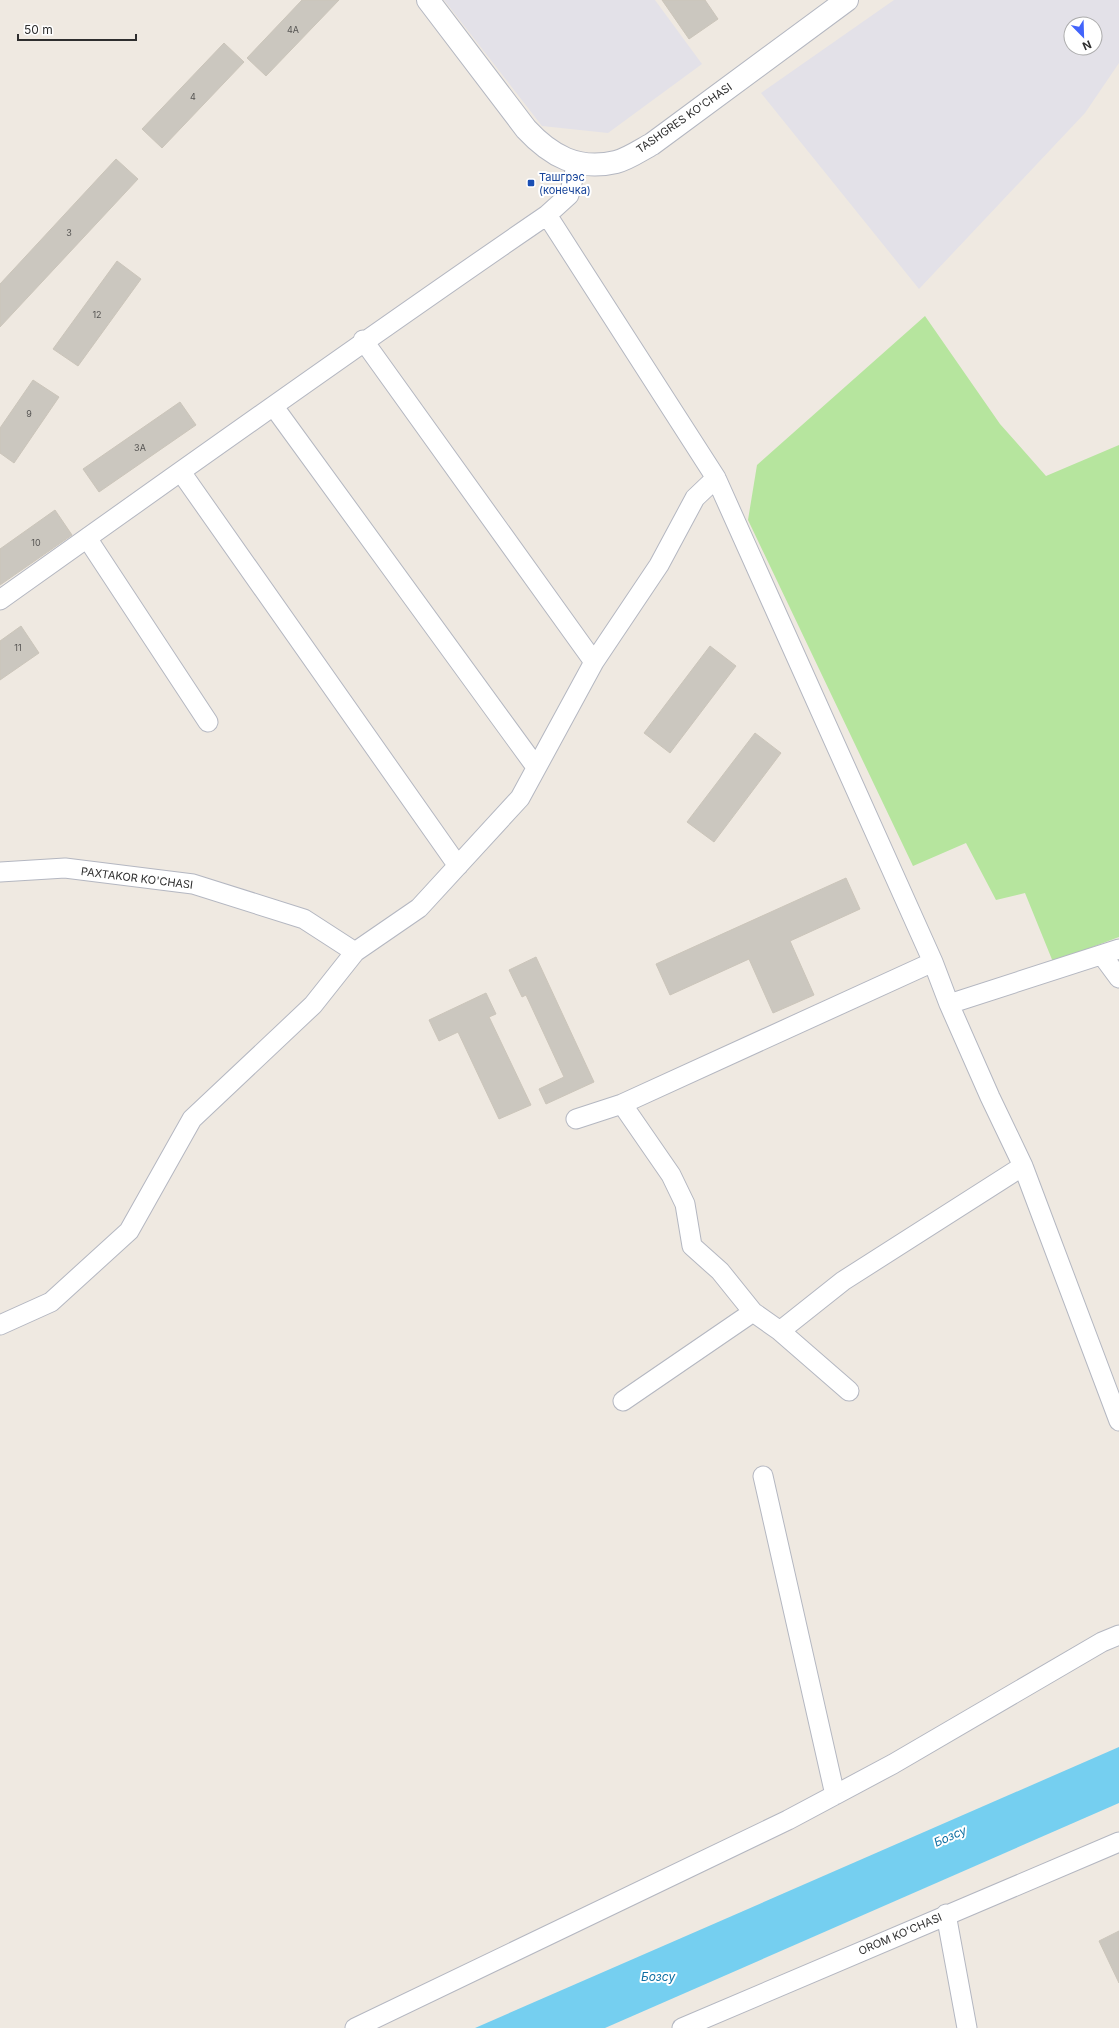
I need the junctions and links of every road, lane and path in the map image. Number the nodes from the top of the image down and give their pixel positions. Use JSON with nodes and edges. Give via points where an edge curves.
{"nodes":[{"id":1,"x":428,"y":0,"type":"edge"},
{"id":2,"x":847,"y":0,"type":"edge"},
{"id":3,"x":577,"y":163,"type":"junction"},
{"id":4,"x":546,"y":215,"type":"junction"},
{"id":5,"x":364,"y":340,"type":"junction"},
{"id":6,"x":274,"y":407,"type":"junction"},
{"id":7,"x":181,"y":472,"type":"junction"},
{"id":8,"x":716,"y":478,"type":"junction"},
{"id":9,"x":87,"y":538,"type":"junction"},
{"id":10,"x":0,"y":600,"type":"edge"},
{"id":11,"x":594,"y":662,"type":"junction"},
{"id":12,"x":208,"y":722,"type":"dead end"},
{"id":13,"x":536,"y":767,"type":"junction"},
{"id":14,"x":458,"y":866,"type":"junction"},
{"id":15,"x":0,"y":872,"type":"edge"},
{"id":16,"x":355,"y":952,"type":"junction"},
{"id":17,"x":1111,"y":952,"type":"edge"},
{"id":18,"x":933,"y":962,"type":"junction"},
{"id":19,"x":1119,"y":978,"type":"edge"},
{"id":20,"x":949,"y":1004,"type":"junction"},
{"id":21,"x":622,"y":1104,"type":"junction"},
{"id":22,"x":576,"y":1119,"type":"dead end"},
{"id":23,"x":1023,"y":1166,"type":"junction"},
{"id":24,"x":753,"y":1312,"type":"junction"},
{"id":25,"x":0,"y":1325,"type":"edge"},
{"id":26,"x":780,"y":1331,"type":"junction"},
{"id":27,"x":849,"y":1391,"type":"dead end"},
{"id":28,"x":623,"y":1401,"type":"dead end"},
{"id":29,"x":1119,"y":1421,"type":"edge"},
{"id":30,"x":763,"y":1476,"type":"dead end"},
{"id":31,"x":1119,"y":1635,"type":"edge"},
{"id":32,"x":835,"y":1795,"type":"junction"},
{"id":33,"x":1119,"y":1842,"type":"edge"},
{"id":34,"x":946,"y":1914,"type":"junction"},
{"id":35,"x":355,"y":2028,"type":"edge"},
{"id":36,"x":682,"y":2028,"type":"edge"},
{"id":37,"x":967,"y":2028,"type":"edge"}],
"edges":[{"from":1,"to":3,"type":"main road","name":"TASHGRES KO'CHASI","via":[[526,129],[541,145],[558,156]]},
{"from":2,"to":3,"type":"main road","name":"TASHGRES KO'CHASI","via":[[652,144],[617,162]]},
{"from":3,"to":4,"type":"street","via":[[569,195]]},
{"from":4,"to":5,"type":"street"},
{"from":4,"to":8,"type":"street"},
{"from":5,"to":6,"type":"street"},
{"from":5,"to":11,"type":"street"},
{"from":6,"to":7,"type":"street"},
{"from":6,"to":13,"type":"street"},
{"from":7,"to":9,"type":"street"},
{"from":7,"to":14,"type":"street"},
{"from":8,"to":11,"type":"street","via":[[696,498],[659,565]]},
{"from":8,"to":18,"type":"street"},
{"from":9,"to":10,"type":"street"},
{"from":9,"to":12,"type":"street"},
{"from":11,"to":13,"type":"street"},
{"from":13,"to":14,"type":"street","via":[[520,798]]},
{"from":14,"to":16,"type":"street","via":[[419,908]]},
{"from":15,"to":16,"type":"street","name":"PAXTAKOR KO'CHASI","via":[[65,868],[193,884],[304,919]]},
{"from":16,"to":25,"type":"street","via":[[313,1005],[192,1119],[129,1231],[51,1302]]},
{"from":17,"to":19,"type":"street"},
{"from":17,"to":20,"type":"street"},
{"from":18,"to":20,"type":"street"},
{"from":18,"to":21,"type":"street"},
{"from":20,"to":23,"type":"street"},
{"from":21,"to":22,"type":"street"},
{"from":21,"to":24,"type":"street","via":[[671,1175],[685,1204],[692,1246],[720,1271]]},
{"from":23,"to":26,"type":"street","via":[[843,1280]]},
{"from":23,"to":29,"type":"street"},
{"from":24,"to":26,"type":"street"},
{"from":24,"to":28,"type":"street"},
{"from":26,"to":27,"type":"street"},
{"from":30,"to":32,"type":"street"},
{"from":31,"to":32,"type":"street","via":[[1102,1642]]},
{"from":32,"to":35,"type":"street"},
{"from":33,"to":34,"type":"street","name":"OROM KO'CHASI"},
{"from":34,"to":36,"type":"street","name":"OROM KO'CHASI"},
{"from":34,"to":37,"type":"street"}]}
